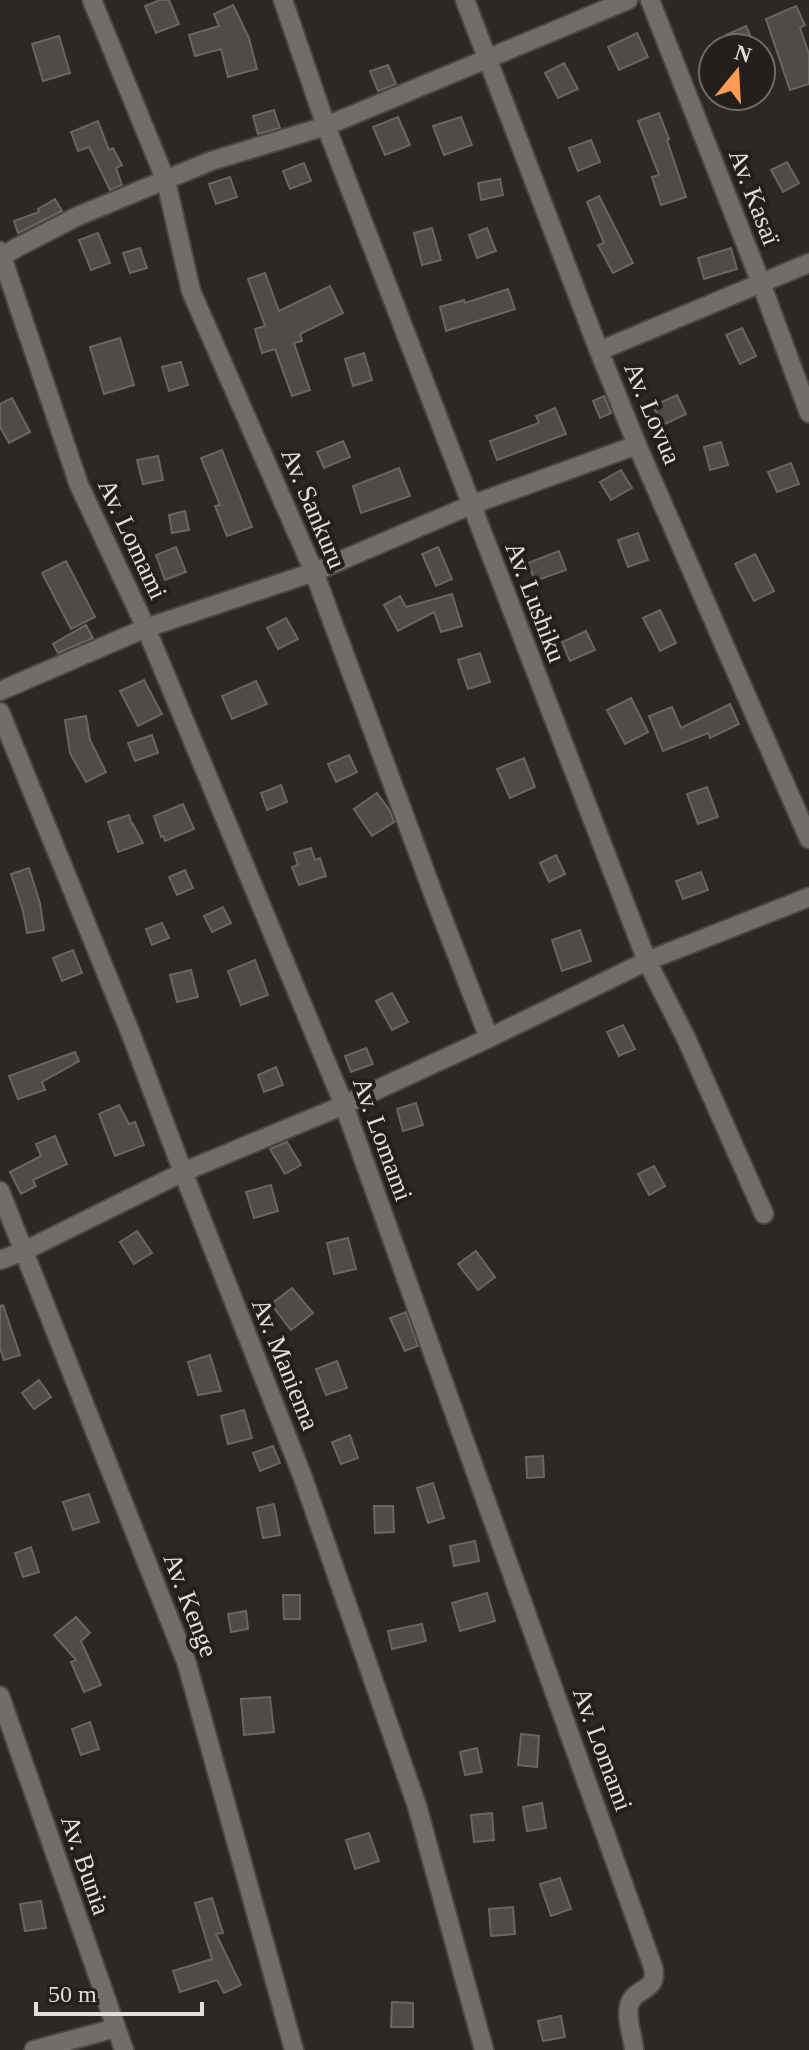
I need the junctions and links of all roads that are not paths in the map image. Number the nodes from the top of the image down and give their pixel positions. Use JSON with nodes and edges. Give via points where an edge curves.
{"nodes":[{"id":1,"x":92,"y":0,"type":"edge"},
{"id":2,"x":283,"y":0,"type":"edge"},
{"id":3,"x":465,"y":0,"type":"edge"},
{"id":4,"x":628,"y":0,"type":"edge"},
{"id":5,"x":650,"y":0,"type":"edge"},
{"id":6,"x":486,"y":58,"type":"junction"},
{"id":7,"x":326,"y":126,"type":"junction"},
{"id":8,"x":166,"y":181,"type":"junction"},
{"id":9,"x":1,"y":255,"type":"edge"},
{"id":10,"x":809,"y":263,"type":"edge"},
{"id":11,"x":761,"y":283,"type":"junction"},
{"id":12,"x":599,"y":351,"type":"junction"},
{"id":13,"x":809,"y":413,"type":"edge"},
{"id":14,"x":637,"y":445,"type":"junction"},
{"id":15,"x":471,"y":505,"type":"junction"},
{"id":16,"x":314,"y":572,"type":"junction"},
{"id":17,"x":146,"y":628,"type":"junction"},
{"id":18,"x":0,"y":691,"type":"edge"},
{"id":19,"x":0,"y":712,"type":"edge"},
{"id":20,"x":809,"y":839,"type":"edge"},
{"id":21,"x":809,"y":897,"type":"edge"},
{"id":22,"x":647,"y":961,"type":"junction"},
{"id":23,"x":489,"y":1038,"type":"junction"},
{"id":24,"x":344,"y":1105,"type":"junction"},
{"id":25,"x":183,"y":1172,"type":"junction"},
{"id":26,"x":0,"y":1191,"type":"edge"},
{"id":27,"x":764,"y":1214,"type":"dead end"},
{"id":28,"x":24,"y":1251,"type":"junction"},
{"id":29,"x":0,"y":1260,"type":"edge"},
{"id":30,"x":0,"y":1696,"type":"edge"},
{"id":31,"x":116,"y":2028,"type":"junction"},
{"id":32,"x":34,"y":2050,"type":"edge"},
{"id":33,"x":124,"y":2050,"type":"edge"},
{"id":34,"x":294,"y":2050,"type":"edge"},
{"id":35,"x":484,"y":2050,"type":"edge"},
{"id":36,"x":634,"y":2050,"type":"edge"}],
"edges":[{"from":1,"to":8,"type":"street","name":"Av. Sankuru"},
{"from":2,"to":7,"type":"street","name":"Av. Lushiku"},
{"from":3,"to":6,"type":"street","name":"Av. Lovua"},
{"from":4,"to":6,"type":"street"},
{"from":5,"to":11,"type":"street","name":"Av. Kasaï"},
{"from":6,"to":7,"type":"street"},
{"from":6,"to":12,"type":"street","name":"Av. Lovua"},
{"from":7,"to":8,"type":"street","via":[[211,161]]},
{"from":7,"to":15,"type":"street","name":"Av. Lushiku"},
{"from":8,"to":9,"type":"street","via":[[78,216]]},
{"from":8,"to":16,"type":"street","name":"Av. Sankuru","via":[[191,291]]},
{"from":9,"to":17,"type":"street","name":"Av. Lomami","via":[[79,485]]},
{"from":10,"to":11,"type":"street"},
{"from":11,"to":12,"type":"street"},
{"from":11,"to":13,"type":"street","name":"Av. Kasaï"},
{"from":12,"to":14,"type":"street","name":"Av. Lovua"},
{"from":14,"to":15,"type":"street"},
{"from":14,"to":20,"type":"street","name":"Av. Lovua"},
{"from":15,"to":16,"type":"street"},
{"from":15,"to":22,"type":"street","name":"Av. Lushiku"},
{"from":16,"to":17,"type":"street"},
{"from":16,"to":23,"type":"street","name":"Av. Sankuru"},
{"from":17,"to":18,"type":"street"},
{"from":17,"to":24,"type":"street","name":"Av. Lomami"},
{"from":19,"to":25,"type":"street","name":"Av. Maniema"},
{"from":21,"to":22,"type":"street"},
{"from":22,"to":23,"type":"street"},
{"from":22,"to":27,"type":"street","name":"Av. Lushiku"},
{"from":23,"to":24,"type":"street"},
{"from":24,"to":25,"type":"street"},
{"from":24,"to":36,"type":"street","name":"Av. Lomami","via":[[656,1976],[629,2007]]},
{"from":25,"to":28,"type":"street"},
{"from":25,"to":35,"type":"street","name":"Av. Maniema","via":[[302,1475],[417,1806]]},
{"from":26,"to":28,"type":"street","name":"Av. Kenge"},
{"from":28,"to":29,"type":"street"},
{"from":28,"to":34,"type":"street","name":"Av. Kenge","via":[[187,1664]]},
{"from":30,"to":31,"type":"street","name":"Av. Bunia"},
{"from":31,"to":32,"type":"street"},
{"from":31,"to":33,"type":"street","name":"Av. Bunia"}]}
